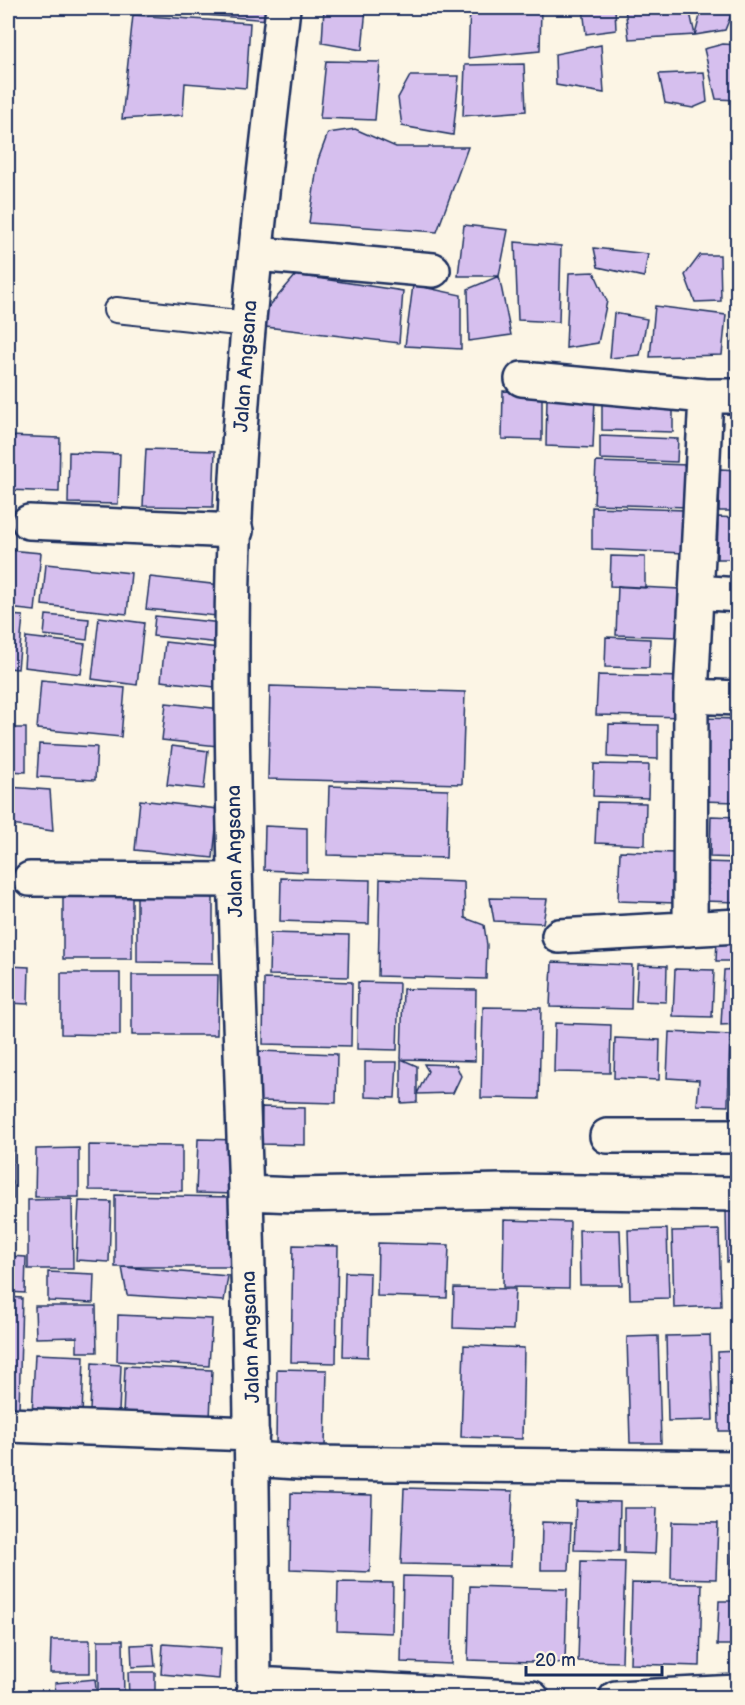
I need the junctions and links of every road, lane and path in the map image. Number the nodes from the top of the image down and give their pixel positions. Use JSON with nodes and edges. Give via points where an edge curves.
{"nodes":[{"id":1,"x":283,"y":8,"type":"edge"},
{"id":2,"x":256,"y":254,"type":"junction"},
{"id":3,"x":433,"y":270,"type":"dead end"},
{"id":4,"x":116,"y":310,"type":"dead end"},
{"id":5,"x":247,"y":324,"type":"junction"},
{"id":6,"x":522,"y":379,"type":"dead end"},
{"id":7,"x":706,"y":396,"type":"junction"},
{"id":8,"x":738,"y":396,"type":"edge"},
{"id":9,"x":29,"y":522,"type":"dead end"},
{"id":10,"x":236,"y":531,"type":"junction"},
{"id":11,"x":696,"y":592,"type":"junction"},
{"id":12,"x":738,"y":595,"type":"edge"},
{"id":13,"x":691,"y":696,"type":"junction"},
{"id":14,"x":738,"y":698,"type":"edge"},
{"id":15,"x":30,"y":879,"type":"dead end"},
{"id":16,"x":234,"y":880,"type":"junction"},
{"id":17,"x":738,"y":926,"type":"edge"},
{"id":18,"x":690,"y":929,"type":"junction"},
{"id":19,"x":559,"y":936,"type":"dead end"},
{"id":20,"x":607,"y":1136,"type":"dead end"},
{"id":21,"x":738,"y":1136,"type":"edge"},
{"id":22,"x":246,"y":1193,"type":"junction"},
{"id":23,"x":738,"y":1194,"type":"edge"},
{"id":24,"x":8,"y":1425,"type":"edge"},
{"id":25,"x":252,"y":1447,"type":"junction"},
{"id":26,"x":738,"y":1468,"type":"edge"},
{"id":27,"x":254,"y":1691,"type":"edge"},
{"id":28,"x":738,"y":1692,"type":"edge"},
{"id":29,"x":532,"y":1698,"type":"edge"},
{"id":30,"x":616,"y":1698,"type":"edge"}],
"edges":[{"from":1,"to":2,"type":"street","name":"Jalan Angsana"},
{"from":2,"to":3,"type":"street"},
{"from":2,"to":5,"type":"street","name":"Jalan Angsana"},
{"from":4,"to":5,"type":"lane"},
{"from":5,"to":10,"type":"street","name":"Jalan Angsana"},
{"from":6,"to":7,"type":"street"},
{"from":7,"to":8,"type":"street"},
{"from":7,"to":11,"type":"street"},
{"from":9,"to":10,"type":"street"},
{"from":10,"to":16,"type":"street","name":"Jalan Angsana","via":[[232,632]]},
{"from":11,"to":12,"type":"street"},
{"from":11,"to":13,"type":"street"},
{"from":13,"to":14,"type":"street"},
{"from":13,"to":18,"type":"street"},
{"from":15,"to":16,"type":"street"},
{"from":16,"to":22,"type":"street","name":"Jalan Angsana"},
{"from":17,"to":18,"type":"street"},
{"from":18,"to":19,"type":"street"},
{"from":20,"to":21,"type":"street"},
{"from":22,"to":23,"type":"street"},
{"from":22,"to":25,"type":"street","name":"Jalan Angsana"},
{"from":24,"to":25,"type":"street"},
{"from":25,"to":26,"type":"street","via":[[312,1463]]},
{"from":25,"to":27,"type":"street","name":"Jalan Angsana"},
{"from":27,"to":29,"type":"street"},
{"from":28,"to":30,"type":"street"}]}
